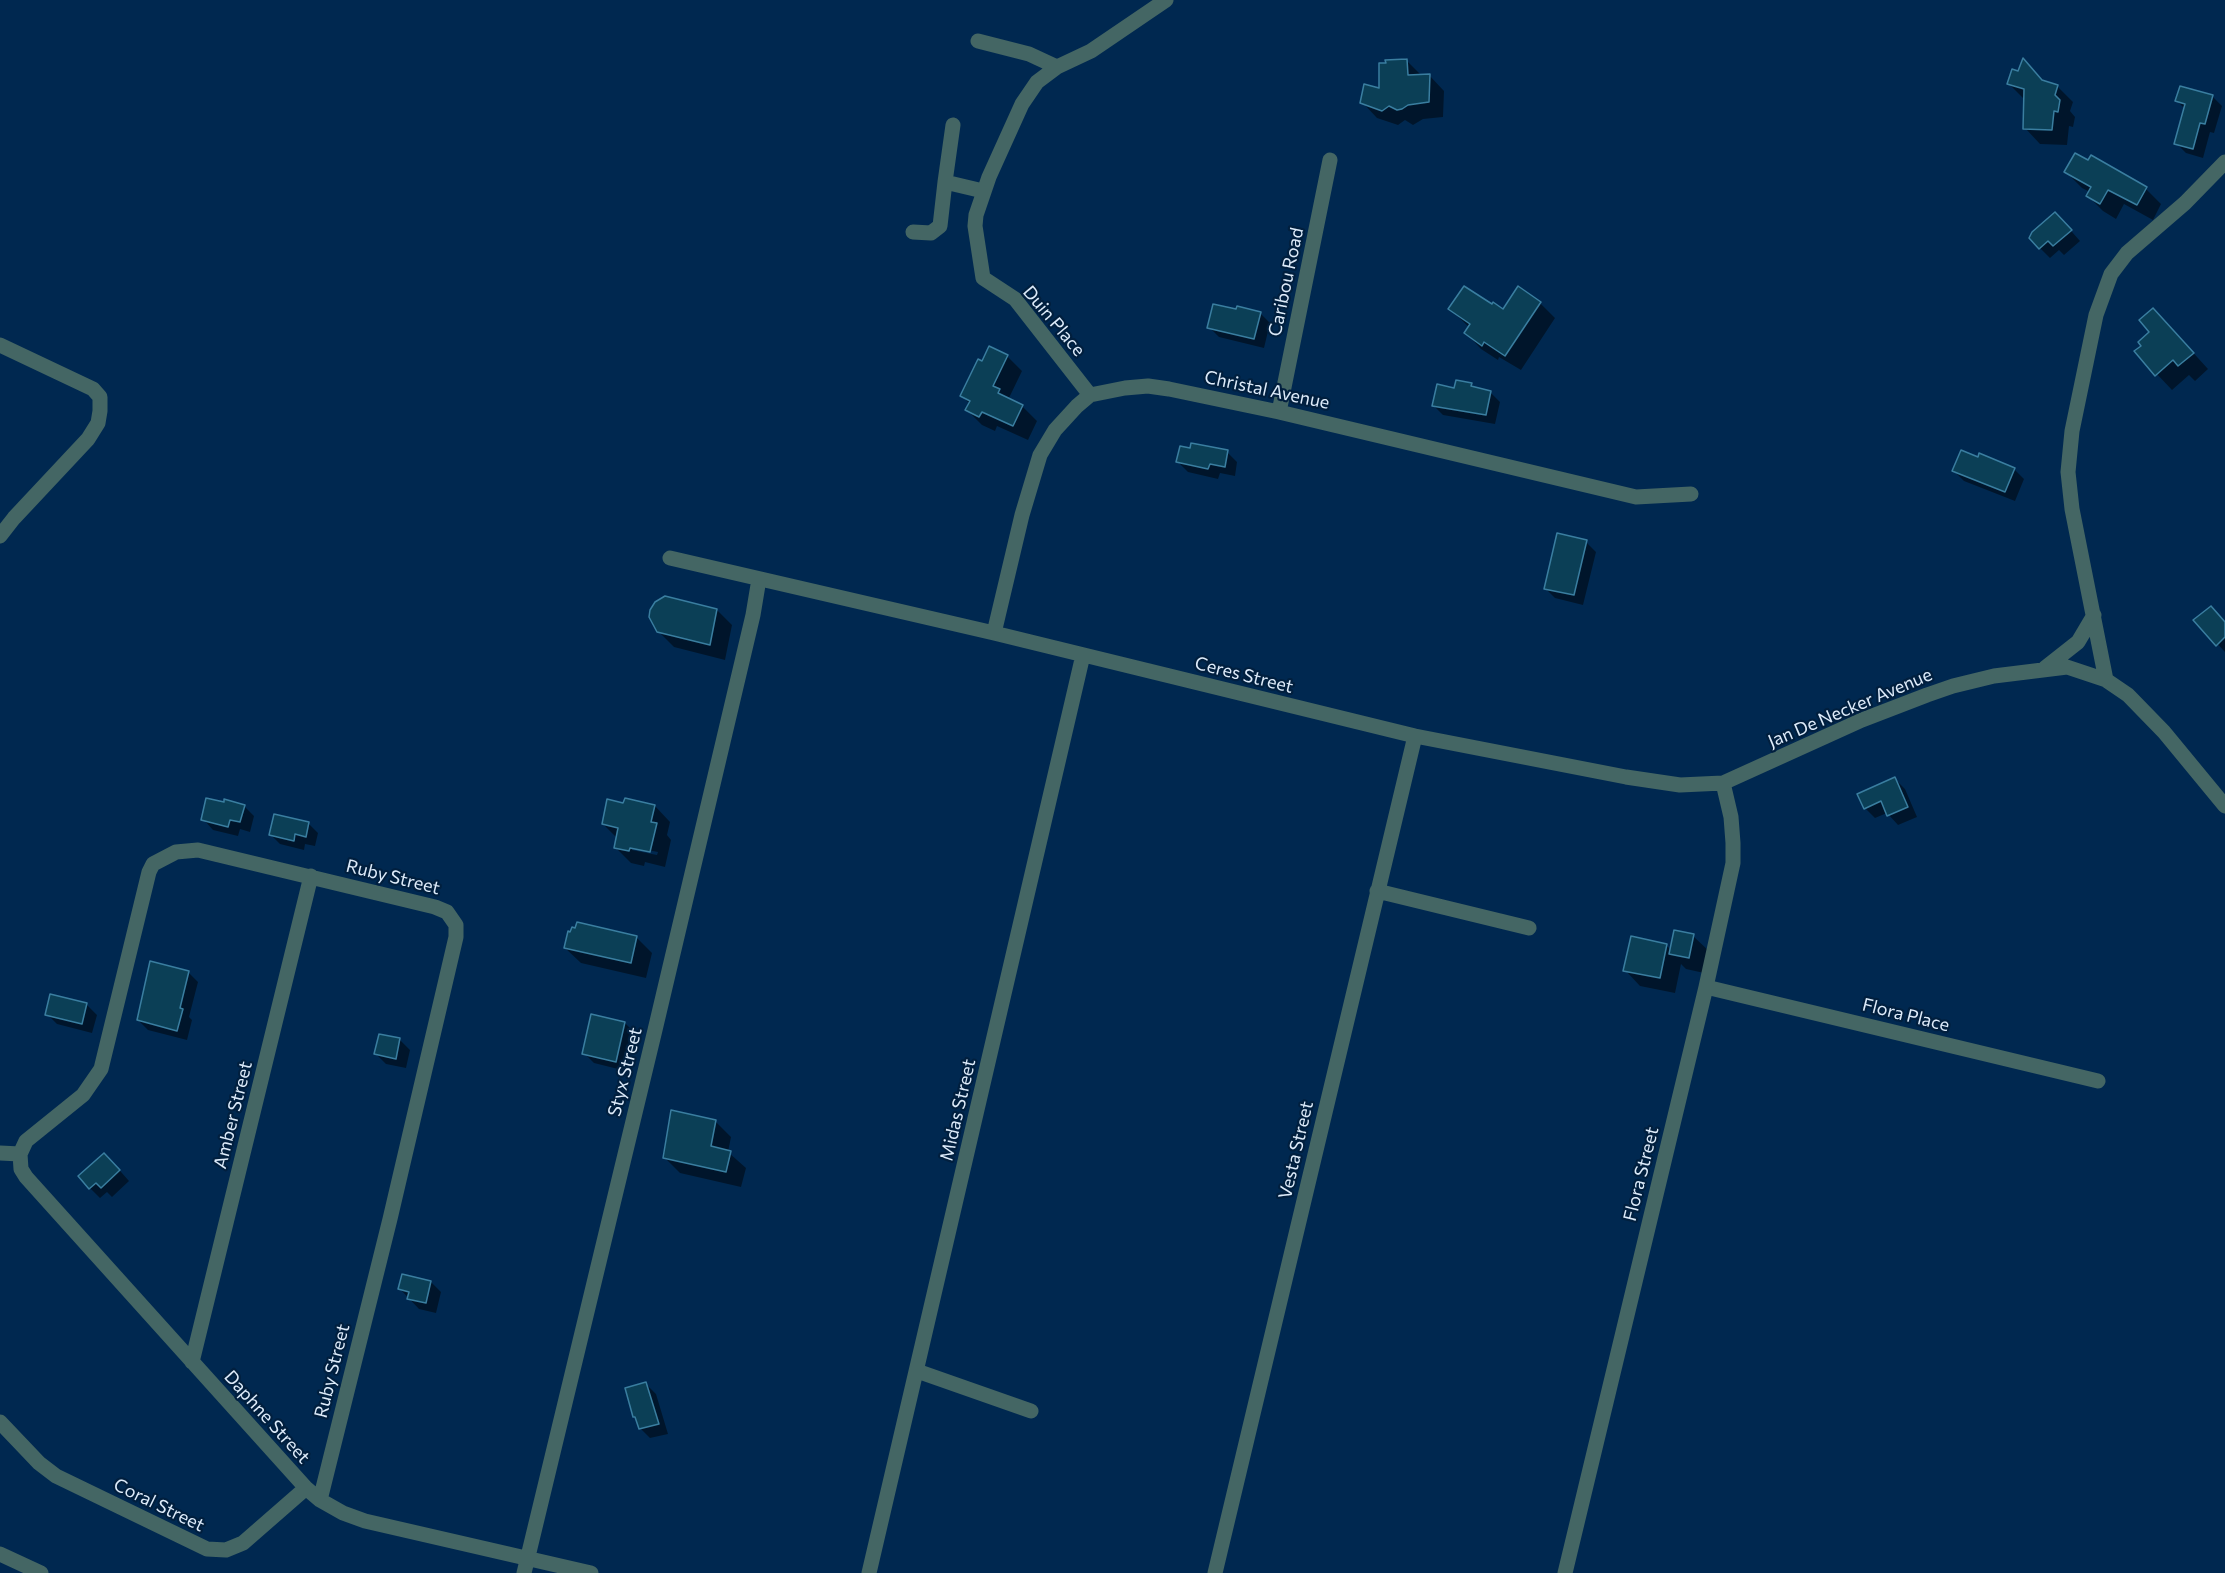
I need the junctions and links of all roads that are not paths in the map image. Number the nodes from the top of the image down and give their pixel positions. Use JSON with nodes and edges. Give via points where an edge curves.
{"nodes":[{"id":1,"x":1166,"y":0,"type":"edge"},
{"id":2,"x":978,"y":41,"type":"dead end"},
{"id":3,"x":1057,"y":67,"type":"junction"},
{"id":4,"x":953,"y":125,"type":"dead end"},
{"id":5,"x":1330,"y":160,"type":"dead end"},
{"id":6,"x":2225,"y":162,"type":"edge"},
{"id":7,"x":945,"y":182,"type":"junction"},
{"id":8,"x":983,"y":191,"type":"junction"},
{"id":9,"x":913,"y":232,"type":"dead end"},
{"id":10,"x":0,"y":345,"type":"edge"},
{"id":11,"x":1090,"y":395,"type":"junction"},
{"id":12,"x":1279,"y":412,"type":"junction"},
{"id":13,"x":1690,"y":494,"type":"dead end"},
{"id":14,"x":7,"y":515,"type":"edge"},
{"id":15,"x":0,"y":536,"type":"edge"},
{"id":16,"x":670,"y":558,"type":"dead end"},
{"id":17,"x":759,"y":579,"type":"junction"},
{"id":18,"x":2094,"y":615,"type":"junction"},
{"id":19,"x":994,"y":633,"type":"junction"},
{"id":20,"x":1083,"y":655,"type":"junction"},
{"id":21,"x":2045,"y":668,"type":"junction"},
{"id":22,"x":2106,"y":680,"type":"junction"},
{"id":23,"x":1415,"y":736,"type":"junction"},
{"id":24,"x":1723,"y":783,"type":"junction"},
{"id":25,"x":2225,"y":806,"type":"edge"},
{"id":26,"x":311,"y":876,"type":"junction"},
{"id":27,"x":1377,"y":891,"type":"junction"},
{"id":28,"x":1529,"y":928,"type":"dead end"},
{"id":29,"x":1706,"y":987,"type":"junction"},
{"id":30,"x":2098,"y":1081,"type":"dead end"},
{"id":31,"x":23,"y":1148,"type":"junction"},
{"id":32,"x":0,"y":1153,"type":"edge"},
{"id":33,"x":192,"y":1362,"type":"junction"},
{"id":34,"x":917,"y":1371,"type":"junction"},
{"id":35,"x":1031,"y":1411,"type":"dead end"},
{"id":36,"x":0,"y":1422,"type":"edge"},
{"id":37,"x":306,"y":1488,"type":"junction"},
{"id":38,"x":320,"y":1500,"type":"junction"},
{"id":39,"x":0,"y":1554,"type":"edge"},
{"id":40,"x":526,"y":1565,"type":"edge"},
{"id":41,"x":41,"y":1573,"type":"edge"},
{"id":42,"x":591,"y":1573,"type":"edge"},
{"id":43,"x":869,"y":1573,"type":"edge"},
{"id":44,"x":1215,"y":1573,"type":"edge"},
{"id":45,"x":1565,"y":1573,"type":"edge"}],
"edges":[{"from":1,"to":3,"type":"street","via":[[1091,51]]},
{"from":2,"to":3,"type":"street","via":[[1029,54]]},
{"from":3,"to":8,"type":"street","via":[[1037,82],[1022,104]]},
{"from":4,"to":7,"type":"street"},
{"from":5,"to":12,"type":"street","name":"Caribou Road"},
{"from":6,"to":18,"type":"street","via":[[2127,253],[2111,274],[2096,315],[2072,431],[2068,472]]},
{"from":7,"to":8,"type":"street"},
{"from":7,"to":9,"type":"street","via":[[940,226],[931,233]]},
{"from":8,"to":11,"type":"street","name":"Duin Place","via":[[975,226],[983,278],[1015,299]]},
{"from":10,"to":14,"type":"street","via":[[77,380],[100,398],[98,423],[93,432]]},
{"from":11,"to":12,"type":"street","name":"Christal Avenue","via":[[1148,387]]},
{"from":11,"to":19,"type":"street","via":[[1055,430],[1040,455]]},
{"from":12,"to":13,"type":"street","name":"Christal Avenue","via":[[1636,497]]},
{"from":14,"to":15,"type":"street"},
{"from":16,"to":17,"type":"street","name":"Ceres Street"},
{"from":17,"to":19,"type":"street","name":"Ceres Street"},
{"from":17,"to":40,"type":"street","name":"Styx Street"},
{"from":18,"to":21,"type":"street","via":[[2078,642]]},
{"from":18,"to":22,"type":"street"},
{"from":19,"to":20,"type":"street","name":"Ceres Street"},
{"from":20,"to":23,"type":"street","name":"Ceres Street"},
{"from":20,"to":34,"type":"street","name":"Midas Street"},
{"from":21,"to":22,"type":"street","name":"Jan De Necker Avenue","via":[[2067,667]]},
{"from":21,"to":24,"type":"street","name":"Jan De Necker Avenue","via":[[1994,676],[1927,695]]},
{"from":22,"to":25,"type":"street","name":"Jan De Necker Avenue","via":[[2144,709]]},
{"from":23,"to":24,"type":"street","name":"Ceres Street","via":[[1626,777],[1690,786]]},
{"from":23,"to":27,"type":"street","name":"Vesta Street"},
{"from":24,"to":29,"type":"street","name":"Flora Street","via":[[1731,817],[1732,863]]},
{"from":26,"to":31,"type":"street","name":"Ruby Street","via":[[198,850],[176,852],[153,864],[101,1069],[83,1095]]},
{"from":26,"to":33,"type":"street","name":"Amber Street"},
{"from":26,"to":38,"type":"street","name":"Ruby Street","via":[[441,909],[456,925],[390,1219]]},
{"from":27,"to":28,"type":"street"},
{"from":27,"to":44,"type":"street","name":"Vesta Street"},
{"from":29,"to":30,"type":"street","name":"Flora Place"},
{"from":29,"to":45,"type":"street","name":"Flora Street"},
{"from":31,"to":32,"type":"street"},
{"from":31,"to":33,"type":"street","name":"Daphne Street","via":[[21,1169],[26,1177]]},
{"from":33,"to":37,"type":"street","name":"Daphne Street"},
{"from":34,"to":35,"type":"street"},
{"from":34,"to":43,"type":"street","name":"Midas Street"},
{"from":36,"to":37,"type":"street","name":"Coral Street","via":[[56,1476],[207,1549],[226,1550],[243,1543]]},
{"from":37,"to":38,"type":"street","name":"Daphne Street"},
{"from":38,"to":40,"type":"street","name":"Daphne Street","via":[[355,1518]]},
{"from":39,"to":41,"type":"street"},
{"from":40,"to":42,"type":"street","name":"Daphne Street"}]}
